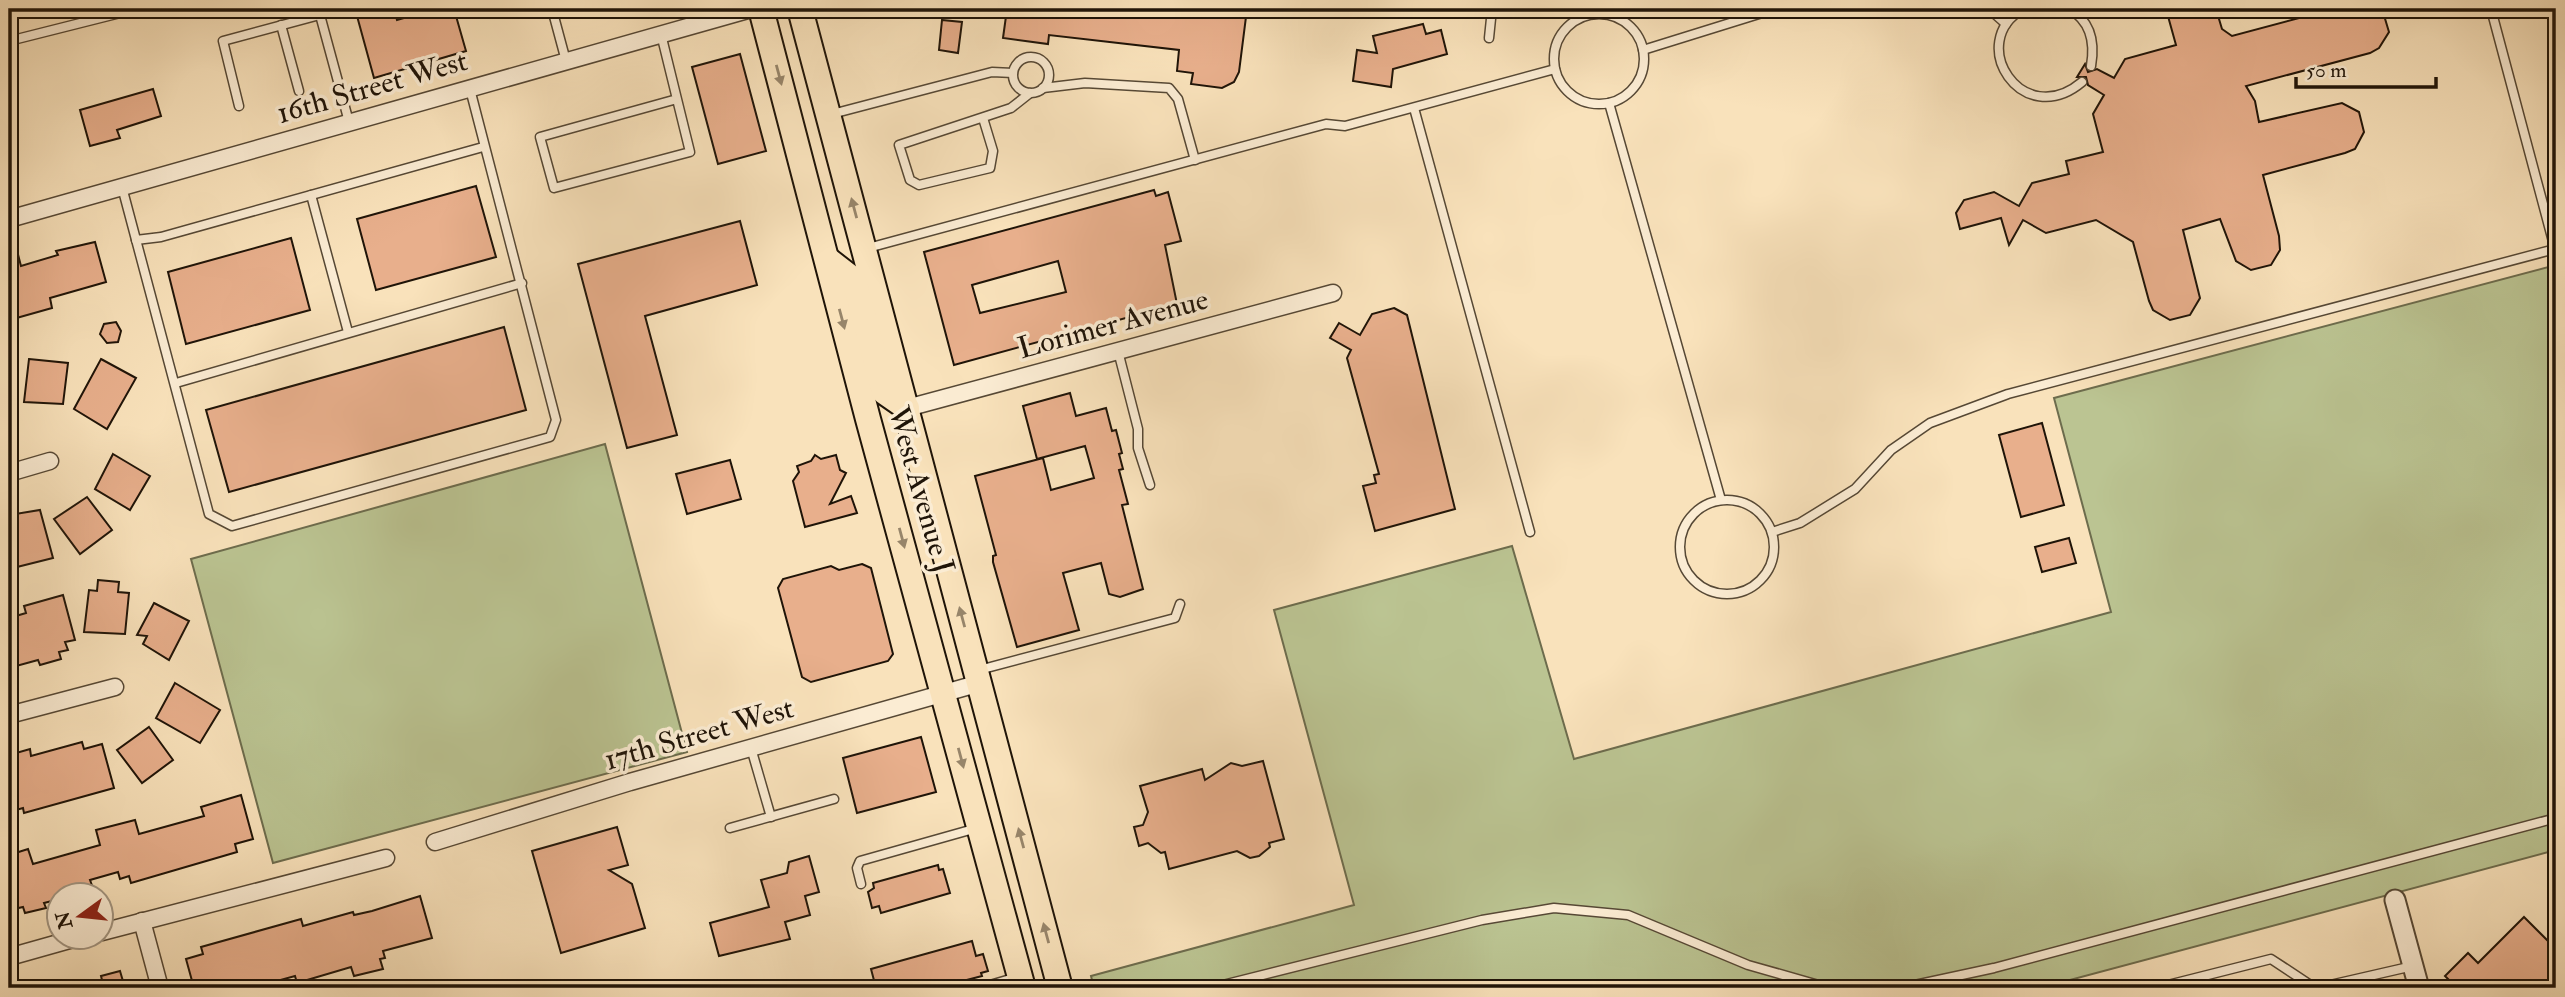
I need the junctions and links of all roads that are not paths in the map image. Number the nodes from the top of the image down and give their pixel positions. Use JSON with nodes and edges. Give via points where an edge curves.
{"nodes":[{"id":1,"x":136,"y":9,"type":"edge"},
{"id":2,"x":342,"y":9,"type":"edge"},
{"id":3,"x":552,"y":9,"type":"edge"},
{"id":4,"x":751,"y":9,"type":"edge"},
{"id":5,"x":761,"y":9,"type":"edge"},
{"id":6,"x":800,"y":9,"type":"edge"},
{"id":7,"x":1492,"y":9,"type":"edge"},
{"id":8,"x":1570,"y":9,"type":"edge"},
{"id":9,"x":1772,"y":9,"type":"edge"},
{"id":10,"x":1989,"y":9,"type":"edge"},
{"id":11,"x":2023,"y":9,"type":"edge"},
{"id":12,"x":2069,"y":9,"type":"edge"},
{"id":13,"x":2491,"y":9,"type":"edge"},
{"id":14,"x":1605,"y":11,"type":"edge"},
{"id":15,"x":320,"y":15,"type":"junction"},
{"id":16,"x":1574,"y":20,"type":"junction"},
{"id":17,"x":2006,"y":24,"type":"junction"},
{"id":18,"x":281,"y":25,"type":"junction"},
{"id":19,"x":661,"y":34,"type":"junction"},
{"id":20,"x":1489,"y":38,"type":"dead end"},
{"id":21,"x":9,"y":41,"type":"edge"},
{"id":22,"x":1643,"y":50,"type":"junction"},
{"id":23,"x":566,"y":61,"type":"junction"},
{"id":24,"x":2091,"y":66,"type":"dead end"},
{"id":25,"x":1555,"y":69,"type":"junction"},
{"id":26,"x":1013,"y":74,"type":"junction"},
{"id":27,"x":2082,"y":82,"type":"dead end"},
{"id":28,"x":1043,"y":88,"type":"junction"},
{"id":29,"x":470,"y":89,"type":"junction"},
{"id":30,"x":299,"y":91,"type":"dead end"},
{"id":31,"x":1030,"y":93,"type":"junction"},
{"id":32,"x":677,"y":99,"type":"junction"},
{"id":33,"x":1609,"y":103,"type":"junction"},
{"id":34,"x":239,"y":106,"type":"dead end"},
{"id":35,"x":1414,"y":108,"type":"junction"},
{"id":36,"x":829,"y":114,"type":"junction"},
{"id":37,"x":984,"y":118,"type":"junction"},
{"id":38,"x":349,"y":122,"type":"junction"},
{"id":39,"x":483,"y":147,"type":"junction"},
{"id":40,"x":1195,"y":160,"type":"junction"},
{"id":41,"x":122,"y":187,"type":"junction"},
{"id":42,"x":311,"y":195,"type":"junction"},
{"id":43,"x":9,"y":219,"type":"edge"},
{"id":44,"x":136,"y":240,"type":"junction"},
{"id":45,"x":865,"y":249,"type":"junction"},
{"id":46,"x":827,"y":259,"type":"junction"},
{"id":47,"x":522,"y":283,"type":"junction"},
{"id":48,"x":1333,"y":293,"type":"dead end"},
{"id":49,"x":348,"y":332,"type":"junction"},
{"id":50,"x":1118,"y":351,"type":"junction"},
{"id":51,"x":176,"y":383,"type":"junction"},
{"id":52,"x":907,"y":408,"type":"junction"},
{"id":53,"x":868,"y":419,"type":"junction"},
{"id":54,"x":50,"y":461,"type":"dead end"},
{"id":55,"x":9,"y":473,"type":"edge"},
{"id":56,"x":1150,"y":485,"type":"dead end"},
{"id":57,"x":1721,"y":500,"type":"junction"},
{"id":58,"x":1772,"y":531,"type":"junction"},
{"id":59,"x":1530,"y":532,"type":"dead end"},
{"id":60,"x":942,"y":540,"type":"junction"},
{"id":61,"x":1180,"y":604,"type":"dead end"},
{"id":62,"x":978,"y":677,"type":"junction"},
{"id":63,"x":115,"y":687,"type":"dead end"},
{"id":64,"x":944,"y":694,"type":"junction"},
{"id":65,"x":9,"y":715,"type":"edge"},
{"id":66,"x":751,"y":748,"type":"junction"},
{"id":67,"x":834,"y":799,"type":"dead end"},
{"id":68,"x":771,"y":817,"type":"junction"},
{"id":69,"x":2556,"y":818,"type":"edge"},
{"id":70,"x":980,"y":827,"type":"junction"},
{"id":71,"x":730,"y":828,"type":"dead end"},
{"id":72,"x":435,"y":842,"type":"dead end"},
{"id":73,"x":386,"y":858,"type":"dead end"},
{"id":74,"x":861,"y":884,"type":"dead end"},
{"id":75,"x":2395,"y":900,"type":"dead end"},
{"id":76,"x":142,"y":921,"type":"junction"},
{"id":77,"x":116,"y":928,"type":"edge"},
{"id":78,"x":46,"y":947,"type":"edge"},
{"id":79,"x":9,"y":957,"type":"edge"},
{"id":80,"x":2413,"y":966,"type":"junction"},
{"id":81,"x":1022,"y":982,"type":"edge"},
{"id":82,"x":160,"y":988,"type":"edge"},
{"id":83,"x":980,"y":988,"type":"edge"},
{"id":84,"x":1060,"y":988,"type":"edge"},
{"id":85,"x":1211,"y":988,"type":"edge"},
{"id":86,"x":1829,"y":988,"type":"edge"},
{"id":87,"x":1901,"y":988,"type":"edge"},
{"id":88,"x":2166,"y":988,"type":"edge"},
{"id":89,"x":2316,"y":988,"type":"edge"},
{"id":90,"x":2419,"y":988,"type":"edge"}],
"edges":[{"from":1,"to":21,"type":"lane"},
{"from":2,"to":15,"type":"lane"},
{"from":3,"to":23,"type":"lane"},
{"from":4,"to":19,"type":"street","name":"16th Street West"},
{"from":5,"to":46,"type":"main road","name":"West Avenue J","one_way":true},
{"from":6,"to":36,"type":"main road","name":"West Avenue J"},
{"from":7,"to":20,"type":"lane"},
{"from":8,"to":16,"type":"lane"},
{"from":9,"to":22,"type":"lane"},
{"from":10,"to":17,"type":"lane"},
{"from":11,"to":17,"type":"lane"},
{"from":12,"to":24,"type":"lane","via":[[2092,35]]},
{"from":13,"to":58,"type":"lane","via":[[2555,249],[2008,394],[1930,423],[1891,450],[1855,489],[1800,523]]},
{"from":14,"to":16,"type":"lane"},
{"from":14,"to":22,"type":"lane","via":[[1634,30]]},
{"from":15,"to":18,"type":"lane"},
{"from":15,"to":38,"type":"lane"},
{"from":16,"to":25,"type":"lane","via":[[1559,35]]},
{"from":17,"to":27,"type":"lane","via":[[1999,54],[2003,69],[2018,88],[2039,97],[2055,97]]},
{"from":18,"to":30,"type":"lane"},
{"from":18,"to":34,"type":"lane","via":[[223,41]]},
{"from":19,"to":23,"type":"street","name":"16th Street West"},
{"from":19,"to":32,"type":"lane"},
{"from":22,"to":33,"type":"lane","via":[[1637,83]]},
{"from":23,"to":29,"type":"street","name":"16th Street West"},
{"from":25,"to":33,"type":"lane","via":[[1560,83],[1576,98]]},
{"from":25,"to":35,"type":"lane"},
{"from":26,"to":28,"type":"lane","via":[[1022,59],[1039,58],[1049,72]]},
{"from":26,"to":31,"type":"lane","via":[[1019,89]]},
{"from":26,"to":36,"type":"lane","via":[[992,72]]},
{"from":28,"to":31,"type":"lane"},
{"from":28,"to":40,"type":"lane","via":[[1085,83],[1169,88],[1178,99]]},
{"from":29,"to":38,"type":"street","name":"16th Street West"},
{"from":29,"to":39,"type":"lane"},
{"from":31,"to":37,"type":"lane","via":[[1012,108]]},
{"from":32,"to":32,"type":"lane","via":[[690,152],[554,188],[540,137]]},
{"from":33,"to":57,"type":"lane"},
{"from":35,"to":40,"type":"lane","via":[[1345,126],[1326,124]]},
{"from":35,"to":59,"type":"lane"},
{"from":45,"to":36,"type":"main road","name":"West Avenue J","one_way":true},
{"from":37,"to":37,"type":"lane","via":[[899,145],[910,180],[919,185],[990,168],[993,151]]},
{"from":38,"to":41,"type":"street","name":"16th Street West"},
{"from":39,"to":42,"type":"lane"},
{"from":39,"to":47,"type":"lane"},
{"from":40,"to":45,"type":"lane"},
{"from":41,"to":43,"type":"street","name":"16th Street West"},
{"from":41,"to":44,"type":"lane"},
{"from":42,"to":44,"type":"lane"},
{"from":42,"to":49,"type":"lane"},
{"from":44,"to":51,"type":"lane"},
{"from":45,"to":52,"type":"main road","name":"West Avenue J"},
{"from":46,"to":52,"type":"main road","via":[[854,280],[884,392]]},
{"from":46,"to":53,"type":"main road","name":"West Avenue J","one_way":true},
{"from":47,"to":49,"type":"lane"},
{"from":47,"to":51,"type":"lane","via":[[556,421],[550,437],[232,526],[209,514]]},
{"from":48,"to":50,"type":"street","name":"Lorimer Avenue"},
{"from":49,"to":51,"type":"lane"},
{"from":50,"to":52,"type":"street","name":"Lorimer Avenue"},
{"from":50,"to":56,"type":"lane"},
{"from":52,"to":60,"type":"main road","name":"West Avenue J"},
{"from":53,"to":60,"type":"main road","via":[[896,434],[918,514]]},
{"from":53,"to":64,"type":"main road","name":"West Avenue J","one_way":true},
{"from":54,"to":55,"type":"street"},
{"from":57,"to":58,"type":"lane","via":[[1752,507]]},
{"from":57,"to":58,"type":"lane","via":[[1691,517],[1681,538],[1683,561],[1704,587],[1737,593],[1757,583],[1770,565]]},
{"from":62,"to":60,"type":"main road","name":"West Avenue J","one_way":true},
{"from":61,"to":62,"type":"lane","via":[[1175,618]]},
{"from":62,"to":64,"type":"street","name":"17th Street West"},
{"from":84,"to":62,"type":"main road","name":"West Avenue J","one_way":true},
{"from":63,"to":65,"type":"street"},
{"from":64,"to":66,"type":"street","name":"17th Street West"},
{"from":64,"to":70,"type":"main road","name":"West Avenue J","one_way":true},
{"from":66,"to":68,"type":"lane"},
{"from":66,"to":72,"type":"street","name":"17th Street West"},
{"from":67,"to":68,"type":"lane"},
{"from":68,"to":71,"type":"lane"},
{"from":69,"to":87,"type":"lane","via":[[1994,968]]},
{"from":70,"to":74,"type":"lane","via":[[860,861]]},
{"from":70,"to":81,"type":"main road","name":"West Avenue J"},
{"from":73,"to":76,"type":"street"},
{"from":75,"to":80,"type":"street"},
{"from":76,"to":77,"type":"street"},
{"from":76,"to":82,"type":"street"},
{"from":78,"to":79,"type":"street"},
{"from":80,"to":89,"type":"lane"},
{"from":80,"to":90,"type":"street"},
{"from":81,"to":83,"type":"lane"},
{"from":85,"to":86,"type":"lane","via":[[1482,920],[1554,908],[1628,915],[1748,965]]},
{"from":88,"to":89,"type":"lane","via":[[2271,959]]}]}
